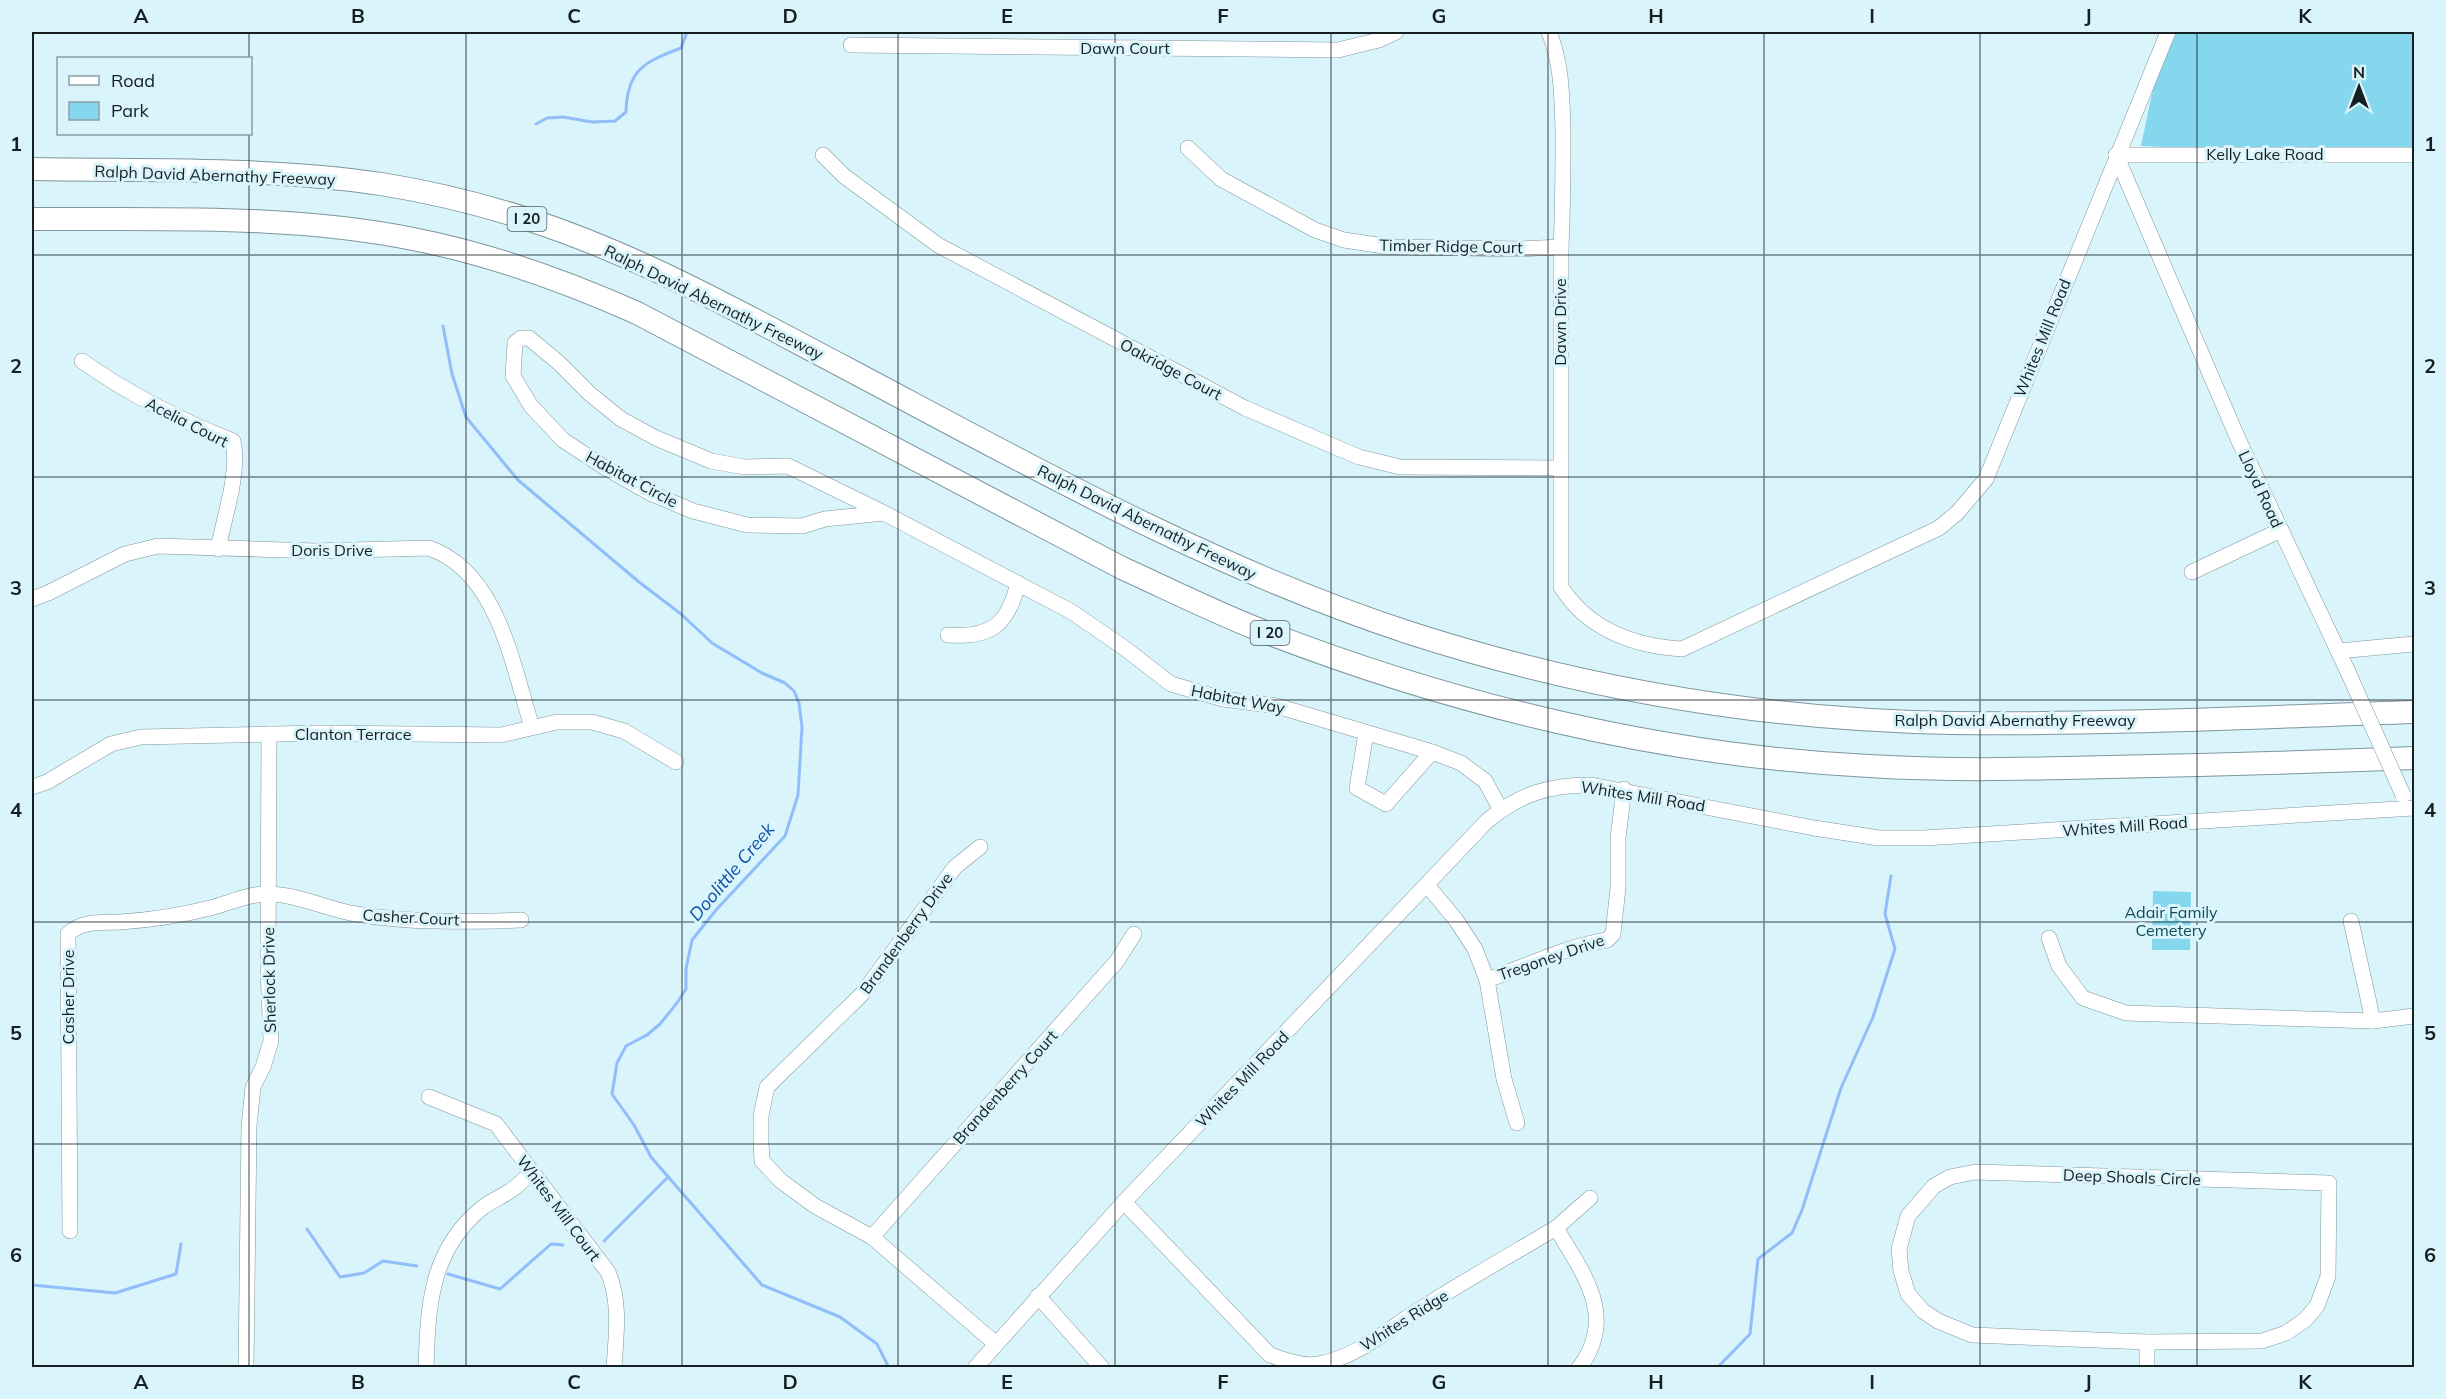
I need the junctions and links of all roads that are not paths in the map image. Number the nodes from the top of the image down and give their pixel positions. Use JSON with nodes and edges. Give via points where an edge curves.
{"nodes":[{"id":1,"x":973,"y":32,"type":"edge"},
{"id":2,"x":1396,"y":32,"type":"edge"},
{"id":3,"x":1549,"y":32,"type":"edge"},
{"id":4,"x":2168,"y":32,"type":"edge"},
{"id":5,"x":850,"y":45,"type":"dead end"},
{"id":6,"x":972,"y":47,"type":"junction"},
{"id":7,"x":1188,"y":148,"type":"dead end"},
{"id":8,"x":823,"y":155,"type":"dead end"},
{"id":9,"x":2116,"y":155,"type":"junction"},
{"id":10,"x":2415,"y":155,"type":"edge"},
{"id":11,"x":32,"y":169,"type":"edge"},
{"id":12,"x":32,"y":219,"type":"edge"},
{"id":13,"x":1561,"y":246,"type":"junction"},
{"id":14,"x":82,"y":361,"type":"dead end"},
{"id":15,"x":1560,"y":468,"type":"junction"},
{"id":16,"x":884,"y":513,"type":"junction"},
{"id":17,"x":2281,"y":530,"type":"junction"},
{"id":18,"x":218,"y":549,"type":"junction"},
{"id":19,"x":2192,"y":572,"type":"dead end"},
{"id":20,"x":1018,"y":583,"type":"junction"},
{"id":21,"x":32,"y":600,"type":"edge"},
{"id":22,"x":1578,"y":607,"type":"joint"},
{"id":23,"x":948,"y":635,"type":"dead end"},
{"id":24,"x":2415,"y":644,"type":"edge"},
{"id":25,"x":2338,"y":651,"type":"junction"},
{"id":26,"x":2415,"y":712,"type":"edge"},
{"id":27,"x":531,"y":727,"type":"junction"},
{"id":28,"x":1366,"y":733,"type":"junction"},
{"id":29,"x":268,"y":734,"type":"junction"},
{"id":30,"x":1432,"y":752,"type":"junction"},
{"id":31,"x":2415,"y":758,"type":"edge"},
{"id":32,"x":676,"y":762,"type":"dead end"},
{"id":33,"x":32,"y":787,"type":"edge"},
{"id":34,"x":1624,"y":789,"type":"junction"},
{"id":35,"x":2410,"y":807,"type":"edge"},
{"id":36,"x":1501,"y":810,"type":"junction"},
{"id":37,"x":980,"y":847,"type":"dead end"},
{"id":38,"x":1427,"y":885,"type":"junction"},
{"id":39,"x":268,"y":894,"type":"junction"},
{"id":40,"x":521,"y":920,"type":"dead end"},
{"id":41,"x":2351,"y":921,"type":"dead end"},
{"id":42,"x":1134,"y":934,"type":"dead end"},
{"id":43,"x":2049,"y":938,"type":"dead end"},
{"id":44,"x":1487,"y":980,"type":"junction"},
{"id":45,"x":2415,"y":1016,"type":"edge"},
{"id":46,"x":2373,"y":1021,"type":"junction"},
{"id":47,"x":429,"y":1096,"type":"dead end"},
{"id":48,"x":1517,"y":1123,"type":"dead end"},
{"id":49,"x":531,"y":1173,"type":"junction"},
{"id":50,"x":1590,"y":1198,"type":"dead end"},
{"id":51,"x":1124,"y":1202,"type":"junction"},
{"id":52,"x":1556,"y":1228,"type":"junction"},
{"id":53,"x":70,"y":1231,"type":"dead end"},
{"id":54,"x":872,"y":1237,"type":"junction"},
{"id":55,"x":1038,"y":1296,"type":"junction"},
{"id":56,"x":2148,"y":1342,"type":"junction"},
{"id":57,"x":996,"y":1344,"type":"junction"},
{"id":58,"x":246,"y":1368,"type":"edge"},
{"id":59,"x":426,"y":1368,"type":"edge"},
{"id":60,"x":614,"y":1368,"type":"edge"},
{"id":61,"x":975,"y":1368,"type":"edge"},
{"id":62,"x":1102,"y":1368,"type":"edge"},
{"id":63,"x":1579,"y":1368,"type":"edge"},
{"id":64,"x":2147,"y":1368,"type":"edge"}],
"edges":[{"from":1,"to":6,"type":"street"},
{"from":2,"to":6,"type":"street","name":"Dawn Court","via":[[1338,50]]},
{"from":3,"to":13,"type":"street","name":"Dawn Drive","via":[[1562,81]]},
{"from":4,"to":9,"type":"street","name":"Whites Mill Road"},
{"from":5,"to":6,"type":"street","name":"Dawn Court"},
{"from":7,"to":13,"type":"street","name":"Timber Ridge Court","via":[[1221,179],[1315,230],[1344,240],[1391,247]]},
{"from":8,"to":15,"type":"street","name":"Oakridge Court","via":[[844,176],[938,245],[1245,408],[1340,449],[1400,467]]},
{"from":9,"to":10,"type":"street","name":"Kelly Lake Road"},
{"from":9,"to":17,"type":"street","name":"Lloyd Road"},
{"from":9,"to":22,"type":"street","name":"Whites Mill Road","via":[[1986,479],[1939,528],[1682,649],[1645,645],[1614,635]]},
{"from":11,"to":26,"type":"highway","name":"Ralph David Abernathy Freeway","number":"I 20","via":[[329,178],[431,194],[528,219],[623,255],[714,299],[1199,551],[1324,603],[1413,634],[1547,671],[1753,709],[1918,722],[2042,723]]},
{"from":12,"to":31,"type":"highway","number":"I 20","via":[[295,223],[412,238],[507,263],[637,313],[1111,562],[1189,599],[1364,667],[1440,692],[1524,713],[1684,746],[1867,766],[2010,769]]},
{"from":13,"to":15,"type":"street","name":"Dawn Drive"},
{"from":14,"to":18,"type":"street","name":"Acelia Court","via":[[158,409],[233,441],[233,476]]},
{"from":15,"to":22,"type":"street","name":"Dawn Drive","via":[[1561,587]]},
{"from":16,"to":16,"type":"street","name":"Habitat Circle","via":[[825,519],[802,526],[747,525],[693,511],[650,493],[563,440],[531,406],[513,376],[515,343],[529,338],[613,412],[656,438],[711,461],[744,467],[788,466]]},
{"from":16,"to":20,"type":"street","name":"Habitat Way"},
{"from":17,"to":19,"type":"street"},
{"from":17,"to":25,"type":"street","name":"Lloyd Road"},
{"from":18,"to":21,"type":"street","name":"Doris Drive","via":[[141,549]]},
{"from":18,"to":27,"type":"street","name":"Doris Drive","via":[[429,548],[444,554],[479,585],[495,614]]},
{"from":20,"to":23,"type":"street","via":[[1007,617],[993,628],[970,636]]},
{"from":20,"to":28,"type":"street","name":"Habitat Way","via":[[1072,612],[1171,684],[1223,699],[1277,706]]},
{"from":24,"to":25,"type":"street"},
{"from":25,"to":35,"type":"street","name":"Lloyd Road","bridge":true},
{"from":27,"to":29,"type":"street","name":"Clanton Terrace","via":[[501,735]]},
{"from":27,"to":32,"type":"street","name":"Clanton Terrace","via":[[592,722],[624,731]]},
{"from":28,"to":30,"type":"street","name":"Habitat Way"},
{"from":28,"to":30,"type":"street","via":[[1357,788],[1386,804]]},
{"from":29,"to":33,"type":"street","name":"Clanton Terrace","via":[[141,737],[111,744]]},
{"from":29,"to":39,"type":"street","name":"Sherlock Drive"},
{"from":30,"to":36,"type":"street","name":"Habitat Way","via":[[1474,771],[1485,781]]},
{"from":34,"to":35,"type":"street","name":"Whites Mill Road","via":[[1879,838]]},
{"from":34,"to":36,"type":"street","name":"Whites Mill Road","via":[[1591,785],[1545,788]]},
{"from":34,"to":44,"type":"street","name":"Tregoney Drive","via":[[1613,934],[1607,940],[1552,953]]},
{"from":36,"to":38,"type":"street","name":"Whites Mill Road"},
{"from":37,"to":54,"type":"street","name":"Brandenberry Drive","via":[[955,867],[863,993],[767,1087],[761,1116],[762,1161],[815,1206]]},
{"from":38,"to":44,"type":"street","name":"Tregoney Drive","via":[[1475,949]]},
{"from":38,"to":51,"type":"street","name":"Whites Mill Road"},
{"from":39,"to":40,"type":"street","name":"Casher Court","via":[[382,918]]},
{"from":39,"to":53,"type":"street","name":"Casher Drive","via":[[243,896],[158,919],[89,922],[68,934]]},
{"from":39,"to":58,"type":"street","name":"Sherlock Drive","via":[[271,1041],[254,1087],[249,1126]]},
{"from":41,"to":46,"type":"street"},
{"from":42,"to":54,"type":"street","name":"Brandenberry Court","via":[[1117,961]]},
{"from":43,"to":46,"type":"street","via":[[2060,966],[2083,998],[2126,1013]]},
{"from":44,"to":48,"type":"street","name":"Tregoney Drive","via":[[1504,1079]]},
{"from":45,"to":46,"type":"street"},
{"from":47,"to":49,"type":"street","name":"Whites Mill Court","via":[[496,1124]]},
{"from":49,"to":59,"type":"street","via":[[471,1218],[442,1259],[431,1291]]},
{"from":49,"to":60,"type":"street","name":"Whites Mill Court","via":[[580,1233],[615,1288]]},
{"from":50,"to":52,"type":"street","name":"Whites Ridge"},
{"from":51,"to":52,"type":"street","name":"Whites Ridge","via":[[1270,1355],[1298,1364],[1337,1360],[1366,1345]]},
{"from":51,"to":55,"type":"street","name":"Whites Mill Road"},
{"from":52,"to":63,"type":"street","via":[[1586,1279],[1595,1304],[1594,1336]]},
{"from":54,"to":57,"type":"street","name":"Brandenberry Drive"},
{"from":55,"to":57,"type":"street","name":"Whites Mill Road"},
{"from":55,"to":62,"type":"street"},
{"from":56,"to":56,"type":"street","name":"Deep Shoals Circle","via":[[2262,1341],[2286,1333],[2306,1320],[2317,1306],[2328,1276],[2329,1183],[1975,1172],[1934,1186],[1908,1216],[1899,1249],[1901,1271],[1908,1294],[1938,1321],[1972,1335]]},
{"from":56,"to":64,"type":"street"},
{"from":57,"to":61,"type":"street","name":"Whites Mill Road"}]}
